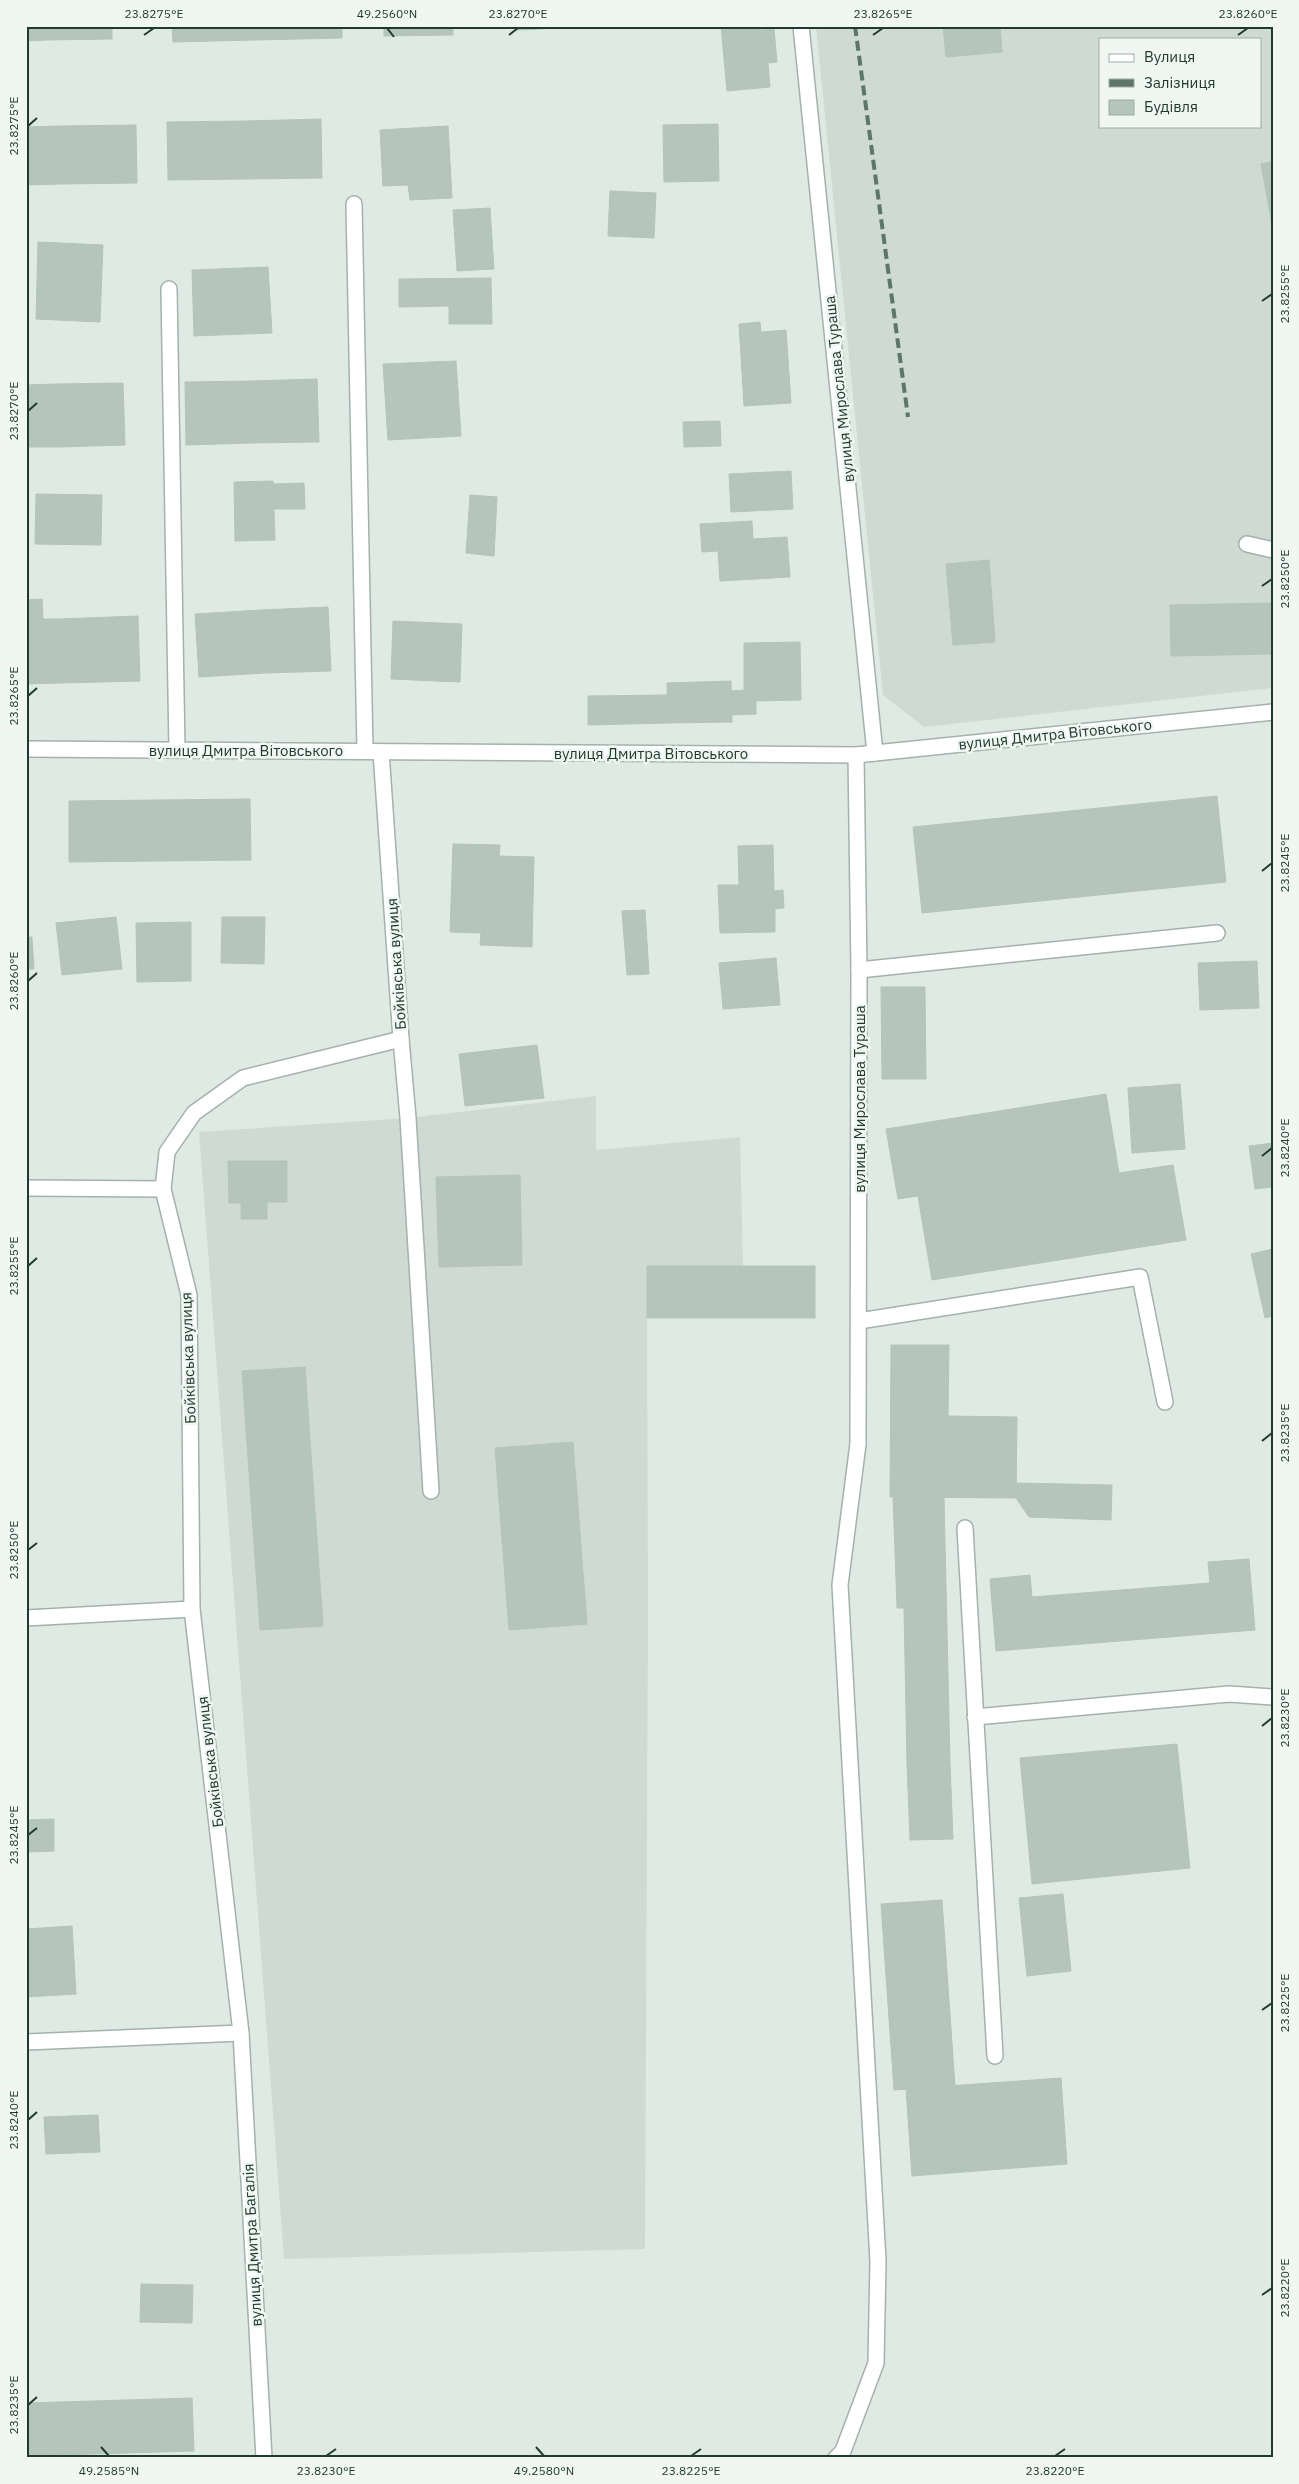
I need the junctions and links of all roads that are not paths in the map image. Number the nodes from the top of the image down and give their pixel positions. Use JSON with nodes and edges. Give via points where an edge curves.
{"nodes":[{"id":1,"x":801,"y":26,"type":"edge"},
{"id":2,"x":354,"y":204,"type":"dead end"},
{"id":3,"x":169,"y":289,"type":"dead end"},
{"id":4,"x":1247,"y":544,"type":"dead end"},
{"id":5,"x":1273,"y":550,"type":"edge"},
{"id":6,"x":1273,"y":712,"type":"edge"},
{"id":7,"x":26,"y":749,"type":"edge"},
{"id":8,"x":177,"y":750,"type":"junction"},
{"id":9,"x":365,"y":750,"type":"junction"},
{"id":10,"x":381,"y":752,"type":"junction"},
{"id":11,"x":875,"y":753,"type":"junction"},
{"id":12,"x":856,"y":755,"type":"junction"},
{"id":13,"x":1217,"y":933,"type":"dead end"},
{"id":14,"x":859,"y":970,"type":"junction"},
{"id":15,"x":401,"y":1039,"type":"junction"},
{"id":16,"x":26,"y":1188,"type":"edge"},
{"id":17,"x":163,"y":1189,"type":"junction"},
{"id":18,"x":859,"y":1321,"type":"junction"},
{"id":19,"x":1165,"y":1402,"type":"dead end"},
{"id":20,"x":431,"y":1491,"type":"dead end"},
{"id":21,"x":965,"y":1528,"type":"dead end"},
{"id":22,"x":192,"y":1609,"type":"junction"},
{"id":23,"x":26,"y":1618,"type":"edge"},
{"id":24,"x":1273,"y":1697,"type":"edge"},
{"id":25,"x":975,"y":1717,"type":"junction"},
{"id":26,"x":240,"y":2033,"type":"junction"},
{"id":27,"x":26,"y":2042,"type":"edge"},
{"id":28,"x":995,"y":2056,"type":"dead end"},
{"id":29,"x":264,"y":2458,"type":"edge"},
{"id":30,"x":836,"y":2458,"type":"edge"}],
"edges":[{"from":1,"to":11,"type":"street","name":"вулиця Мирослава Тураша"},
{"from":2,"to":9,"type":"street"},
{"from":3,"to":8,"type":"street"},
{"from":4,"to":5,"type":"street"},
{"from":6,"to":11,"type":"street","name":"вулиця Дмитра Вітовського"},
{"from":7,"to":8,"type":"street","name":"вулиця Дмитра Вітовського"},
{"from":8,"to":9,"type":"street","name":"вулиця Дмитра Вітовського"},
{"from":9,"to":10,"type":"street","name":"вулиця Дмитра Вітовського"},
{"from":10,"to":12,"type":"street","name":"вулиця Дмитра Вітовського"},
{"from":10,"to":15,"type":"street","name":"Бойківська вулиця"},
{"from":11,"to":12,"type":"street","name":"вулиця Дмитра Вітовського"},
{"from":12,"to":14,"type":"street","name":"вулиця Мирослава Тураша"},
{"from":13,"to":14,"type":"street"},
{"from":14,"to":18,"type":"street","name":"вулиця Мирослава Тураша"},
{"from":15,"to":17,"type":"street","name":"Бойківська вулиця","via":[[243,1078],[194,1113],[167,1152]]},
{"from":15,"to":20,"type":"street"},
{"from":16,"to":17,"type":"street"},
{"from":17,"to":22,"type":"street","name":"Бойківська вулиця","via":[[189,1295]]},
{"from":18,"to":19,"type":"street","via":[[1140,1278]]},
{"from":18,"to":30,"type":"street","name":"вулиця Мирослава Тураша","via":[[858,1444],[840,1584],[878,2280],[876,2363],[843,2450]]},
{"from":21,"to":25,"type":"street"},
{"from":22,"to":23,"type":"street"},
{"from":22,"to":26,"type":"street","name":"Бойківська вулиця"},
{"from":24,"to":25,"type":"street","via":[[1229,1694]]},
{"from":25,"to":28,"type":"street"},
{"from":26,"to":27,"type":"street"},
{"from":26,"to":29,"type":"street","name":"вулиця Дмитра Багалія"}]}
